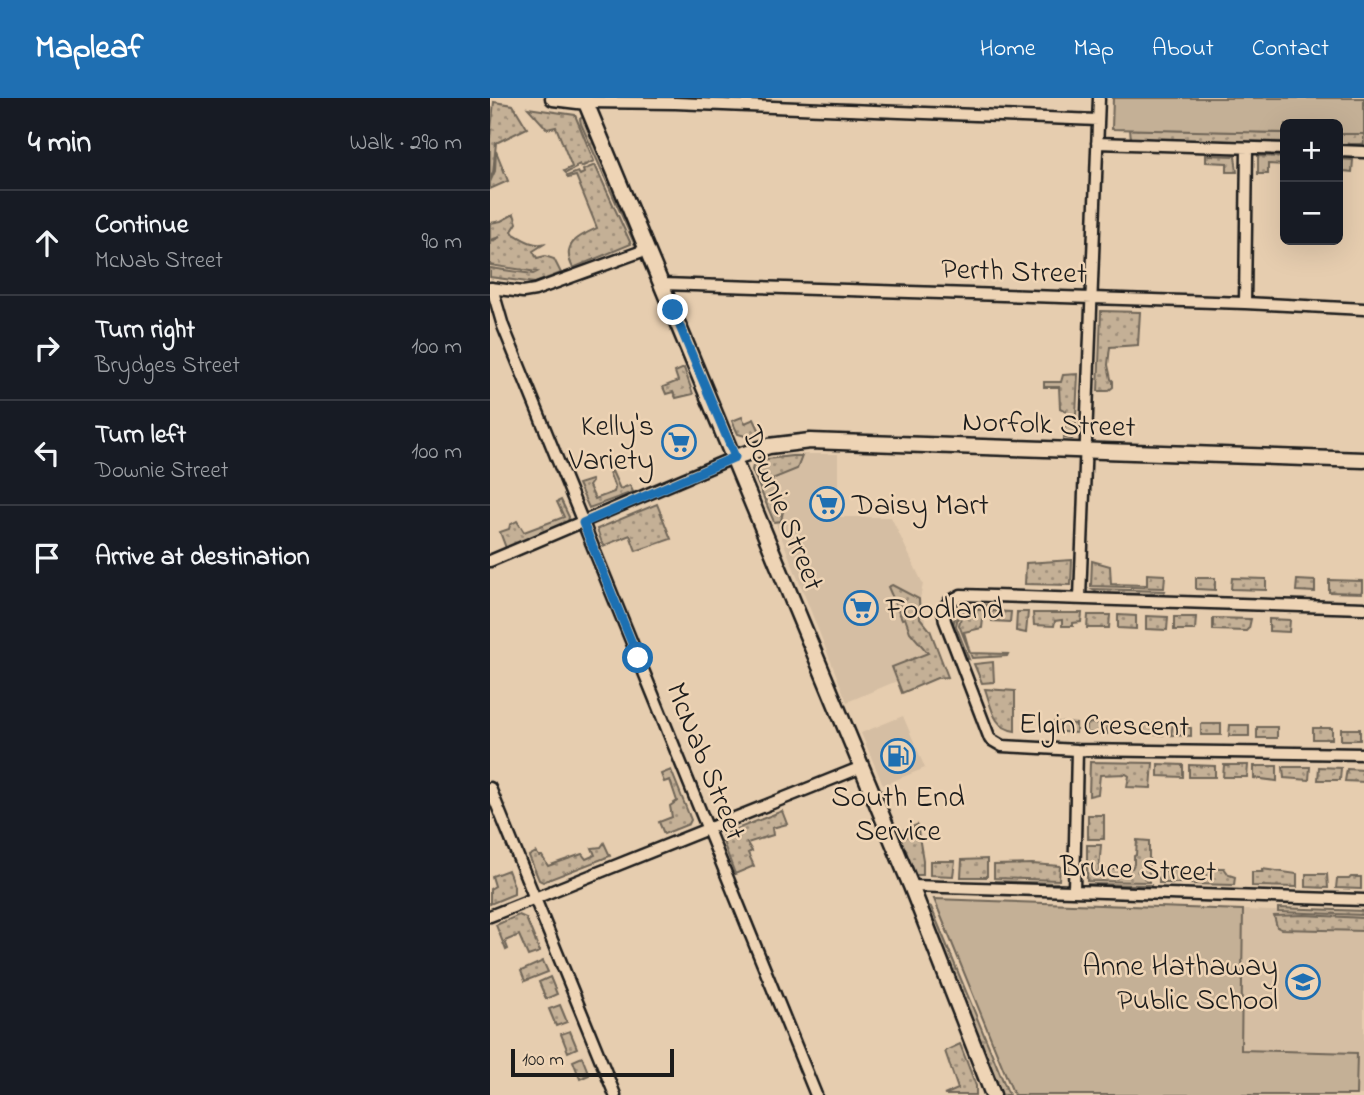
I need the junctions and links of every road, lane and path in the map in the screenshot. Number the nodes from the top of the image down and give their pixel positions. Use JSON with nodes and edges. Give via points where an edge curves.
{"nodes":[{"id":1,"x":553,"y":98,"type":"edge"},
{"id":2,"x":1099,"y":98,"type":"edge"},
{"id":3,"x":585,"y":100,"type":"edge"},
{"id":4,"x":673,"y":100,"type":"edge"},
{"id":5,"x":1098,"y":120,"type":"junction"},
{"id":6,"x":1097,"y":144,"type":"junction"},
{"id":7,"x":1247,"y":148,"type":"junction"},
{"id":8,"x":1280,"y":149,"type":"edge"},
{"id":9,"x":1343,"y":151,"type":"edge"},
{"id":10,"x":1364,"y":152,"type":"edge"},
{"id":11,"x":648,"y":249,"type":"junction"},
{"id":12,"x":662,"y":284,"type":"junction"},
{"id":13,"x":491,"y":288,"type":"edge"},
{"id":14,"x":1091,"y":298,"type":"junction"},
{"id":15,"x":1245,"y":303,"type":"junction"},
{"id":16,"x":1364,"y":309,"type":"edge"},
{"id":17,"x":1086,"y":451,"type":"junction"},
{"id":18,"x":735,"y":457,"type":"junction"},
{"id":19,"x":1364,"y":460,"type":"edge"},
{"id":20,"x":583,"y":523,"type":"junction"},
{"id":21,"x":490,"y":561,"type":"edge"},
{"id":22,"x":1080,"y":598,"type":"junction"},
{"id":23,"x":1364,"y":608,"type":"edge"},
{"id":24,"x":1077,"y":750,"type":"junction"},
{"id":25,"x":1364,"y":754,"type":"edge"},
{"id":26,"x":862,"y":767,"type":"junction"},
{"id":27,"x":490,"y":788,"type":"edge"},
{"id":28,"x":707,"y":828,"type":"junction"},
{"id":29,"x":911,"y":886,"type":"junction"},
{"id":30,"x":1074,"y":890,"type":"junction"},
{"id":31,"x":534,"y":898,"type":"junction"},
{"id":32,"x":1364,"y":900,"type":"edge"},
{"id":33,"x":490,"y":916,"type":"edge"},
{"id":34,"x":615,"y":1095,"type":"edge"},
{"id":35,"x":816,"y":1095,"type":"edge"},
{"id":36,"x":993,"y":1095,"type":"edge"}],
"edges":[{"from":1,"to":3,"type":"main road"},
{"from":2,"to":5,"type":"street"},
{"from":3,"to":4,"type":"street"},
{"from":3,"to":11,"type":"main road","name":"Downie Street"},
{"from":4,"to":5,"type":"street"},
{"from":5,"to":6,"type":"street"},
{"from":6,"to":7,"type":"street"},
{"from":6,"to":14,"type":"street"},
{"from":7,"to":8,"type":"street"},
{"from":7,"to":15,"type":"street"},
{"from":9,"to":10,"type":"street"},
{"from":11,"to":12,"type":"main road","name":"Downie Street"},
{"from":11,"to":13,"type":"street","via":[[535,290]]},
{"from":12,"to":14,"type":"street","name":"Perth Street"},
{"from":12,"to":18,"type":"main road","name":"Downie Street"},
{"from":13,"to":20,"type":"street","name":"McNab Street"},
{"from":14,"to":15,"type":"street","name":"Perth Street"},
{"from":14,"to":17,"type":"street"},
{"from":15,"to":16,"type":"street","name":"Perth Street"},
{"from":17,"to":18,"type":"main road","name":"Norfolk Street","via":[[810,442],[779,444]]},
{"from":17,"to":19,"type":"main road","name":"Norfolk Street"},
{"from":17,"to":22,"type":"street"},
{"from":18,"to":20,"type":"street"},
{"from":18,"to":26,"type":"main road","name":"Downie Street"},
{"from":20,"to":21,"type":"street"},
{"from":20,"to":28,"type":"street","name":"McNab Street"},
{"from":22,"to":23,"type":"street","name":"Elgin Crescent"},
{"from":22,"to":24,"type":"street","name":"Elgin Crescent","via":[[961,595],[943,609],[990,738],[1002,746]]},
{"from":24,"to":25,"type":"street","name":"Elgin Crescent"},
{"from":24,"to":30,"type":"street"},
{"from":26,"to":28,"type":"street"},
{"from":26,"to":29,"type":"main road","name":"Downie Street"},
{"from":27,"to":31,"type":"street"},
{"from":28,"to":31,"type":"street"},
{"from":28,"to":35,"type":"street","name":"McNab Street"},
{"from":29,"to":30,"type":"street","name":"Bruce Street"},
{"from":29,"to":36,"type":"main road","name":"Downie Street"},
{"from":30,"to":32,"type":"street","name":"Bruce Street"},
{"from":31,"to":33,"type":"street"},
{"from":31,"to":34,"type":"street"}]}
